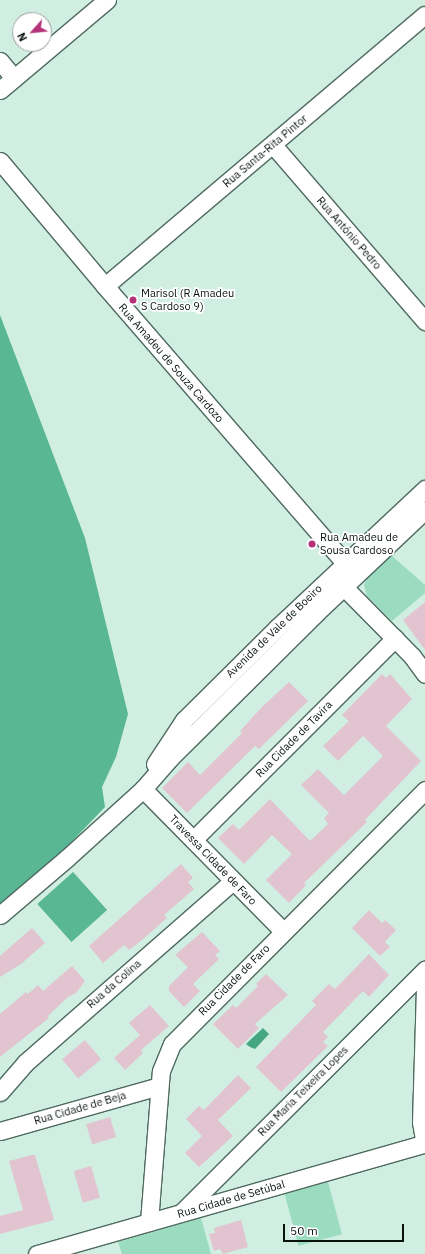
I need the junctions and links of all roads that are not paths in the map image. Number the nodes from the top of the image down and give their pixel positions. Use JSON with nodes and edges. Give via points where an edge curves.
{"nodes":[{"id":1,"x":107,"y":0,"type":"edge"},
{"id":2,"x":425,"y":15,"type":"edge"},
{"id":3,"x":0,"y":61,"type":"edge"},
{"id":4,"x":14,"y":78,"type":"junction"},
{"id":5,"x":0,"y":90,"type":"edge"},
{"id":6,"x":273,"y":145,"type":"junction"},
{"id":7,"x":0,"y":161,"type":"edge"},
{"id":8,"x":105,"y":286,"type":"junction"},
{"id":9,"x":425,"y":321,"type":"edge"},
{"id":10,"x":425,"y":489,"type":"edge"},
{"id":11,"x":425,"y":510,"type":"edge"},
{"id":12,"x":344,"y":575,"type":"junction"},
{"id":13,"x":395,"y":638,"type":"junction"},
{"id":14,"x":425,"y":674,"type":"edge"},
{"id":15,"x":142,"y":789,"type":"junction"},
{"id":16,"x":425,"y":790,"type":"edge"},
{"id":17,"x":194,"y":839,"type":"junction"},
{"id":18,"x":233,"y":881,"type":"junction"},
{"id":19,"x":0,"y":914,"type":"edge"},
{"id":20,"x":283,"y":931,"type":"junction"},
{"id":21,"x":425,"y":970,"type":"edge"},
{"id":22,"x":425,"y":987,"type":"edge"},
{"id":23,"x":159,"y":1086,"type":"junction"},
{"id":24,"x":0,"y":1092,"type":"edge"},
{"id":25,"x":0,"y":1131,"type":"edge"},
{"id":26,"x":425,"y":1144,"type":"edge"},
{"id":27,"x":182,"y":1213,"type":"junction"},
{"id":28,"x":149,"y":1222,"type":"junction"},
{"id":29,"x":37,"y":1254,"type":"edge"}],
"edges":[{"from":1,"to":4,"type":"street"},
{"from":2,"to":6,"type":"street","name":"Rua Santa-Rita Pintor"},
{"from":3,"to":4,"type":"street"},
{"from":4,"to":5,"type":"street"},
{"from":6,"to":8,"type":"street","name":"Rua Santa-Rita Pintor"},
{"from":6,"to":9,"type":"street","name":"Rua António Pedro"},
{"from":7,"to":8,"type":"street","name":"Rua Amadeu de Souza Cardozo"},
{"from":8,"to":12,"type":"street","name":"Rua Amadeu de Souza Cardozo"},
{"from":10,"to":12,"type":"street","name":"Avenida de Vale de Boeiro"},
{"from":11,"to":12,"type":"street","name":"Avenida de Vale de Boeiro"},
{"from":12,"to":13,"type":"street","name":"Rua Amadeu de Souza Cardozo"},
{"from":12,"to":15,"type":"street","name":"Avenida de Vale de Boeiro"},
{"from":13,"to":14,"type":"street","name":"Rua Amadeu de Souza Cardozo"},
{"from":13,"to":17,"type":"street","name":"Rua Cidade de Tavira"},
{"from":15,"to":17,"type":"street","name":"Travessa Cidade de Faro"},
{"from":15,"to":19,"type":"street","name":"Avenida de Vale de Boeiro","via":[[67,858]]},
{"from":16,"to":20,"type":"street","name":"Rua Cidade de Faro"},
{"from":17,"to":18,"type":"street","name":"Travessa Cidade de Faro"},
{"from":18,"to":20,"type":"street","name":"Travessa Cidade de Faro"},
{"from":18,"to":24,"type":"street","name":"Rua da Colina","via":[[25,1063]]},
{"from":20,"to":23,"type":"street","name":"Rua Cidade de Faro","via":[[181,1034],[166,1058]]},
{"from":21,"to":27,"type":"street","name":"Rua Maria Teixeira Lopes"},
{"from":22,"to":26,"type":"street","via":[[421,1116]]},
{"from":23,"to":25,"type":"street","name":"Rua Cidade de Beja"},
{"from":23,"to":28,"type":"street","name":"Rua Cidade de Faro"},
{"from":26,"to":27,"type":"street","name":"Rua Cidade de Setúbal"},
{"from":27,"to":28,"type":"street","name":"Rua Cidade de Setúbal"},
{"from":28,"to":29,"type":"street","name":"Rua Cidade de Setúbal"}]}
